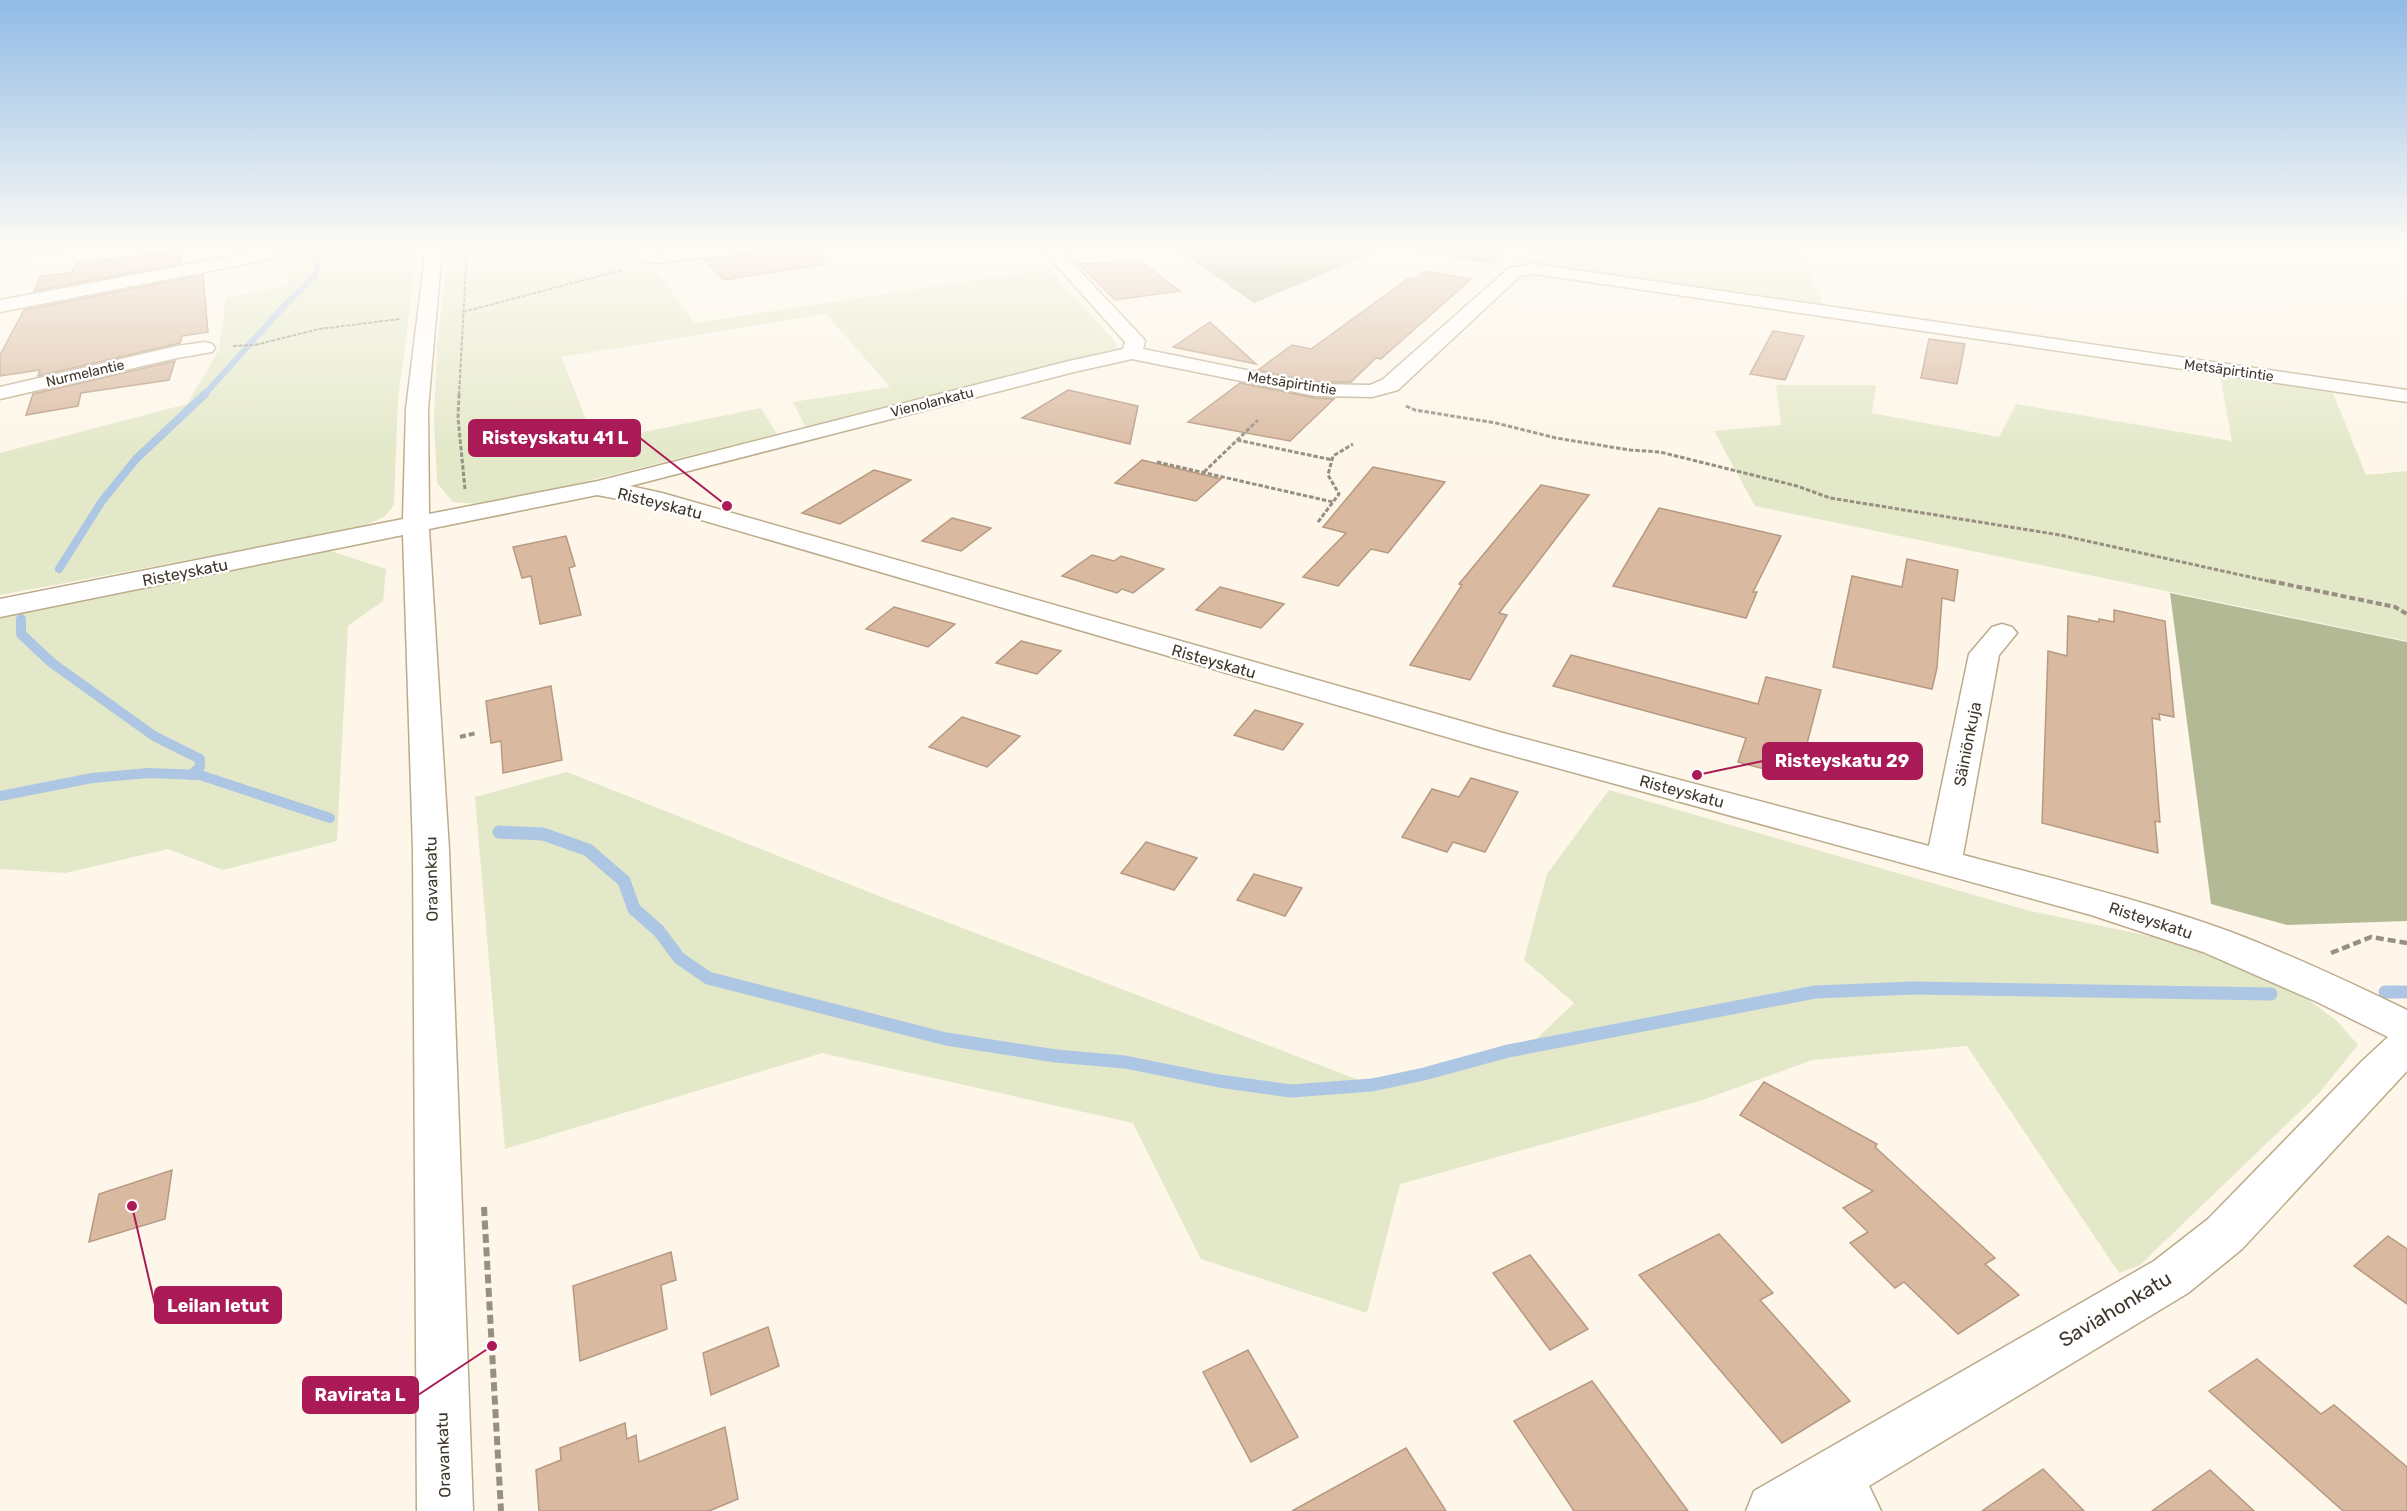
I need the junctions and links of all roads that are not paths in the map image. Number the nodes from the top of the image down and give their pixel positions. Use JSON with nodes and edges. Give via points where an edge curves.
{"nodes":[{"id":1,"x":427,"y":319,"type":"edge"},
{"id":2,"x":1114,"y":319,"type":"edge"},
{"id":3,"x":1464,"y":319,"type":"edge"},
{"id":4,"x":1875,"y":319,"type":"edge"},
{"id":5,"x":205,"y":348,"type":"dead end"},
{"id":6,"x":1132,"y":353,"type":"junction"},
{"id":7,"x":0,"y":393,"type":"edge"},
{"id":8,"x":2407,"y":396,"type":"edge"},
{"id":9,"x":597,"y":488,"type":"junction"},
{"id":10,"x":416,"y":526,"type":"junction"},
{"id":11,"x":0,"y":608,"type":"edge"},
{"id":12,"x":2002,"y":633,"type":"dead end"},
{"id":13,"x":1944,"y":861,"type":"junction"},
{"id":14,"x":2407,"y":1028,"type":"edge"},
{"id":15,"x":2407,"y":1045,"type":"edge"},
{"id":16,"x":1840,"y":1495,"type":"edge"},
{"id":17,"x":445,"y":1511,"type":"edge"},
{"id":18,"x":1774,"y":1511,"type":"edge"}],
"edges":[{"from":1,"to":10,"type":"street","name":"Oravankatu","via":[[417,409]]},
{"from":2,"to":6,"type":"street","via":[[1135,341]]},
{"from":3,"to":6,"type":"street","name":"Metsäpirtintie","via":[[1390,386],[1372,391],[1315,390]]},
{"from":4,"to":8,"type":"street","name":"Metsäpirtintie"},
{"from":5,"to":7,"type":"street","name":"Nurmelantie"},
{"from":6,"to":9,"type":"street","name":"Vienolankatu"},
{"from":9,"to":10,"type":"street","name":"Risteyskatu"},
{"from":9,"to":13,"type":"street","name":"Risteyskatu","via":[[653,498],[1492,740]]},
{"from":10,"to":11,"type":"street","name":"Risteyskatu"},
{"from":10,"to":17,"type":"street","name":"Oravankatu","via":[[431,850]]},
{"from":12,"to":13,"type":"street","name":"Säiniönkuja","via":[[1984,654]]},
{"from":13,"to":14,"type":"street","name":"Risteyskatu","via":[[2217,942]]},
{"from":15,"to":16,"type":"street","name":"Saviahonkatu","via":[[2225,1234],[2171,1277]]},
{"from":16,"to":18,"type":"street","name":"Saviahonkatu"}]}
